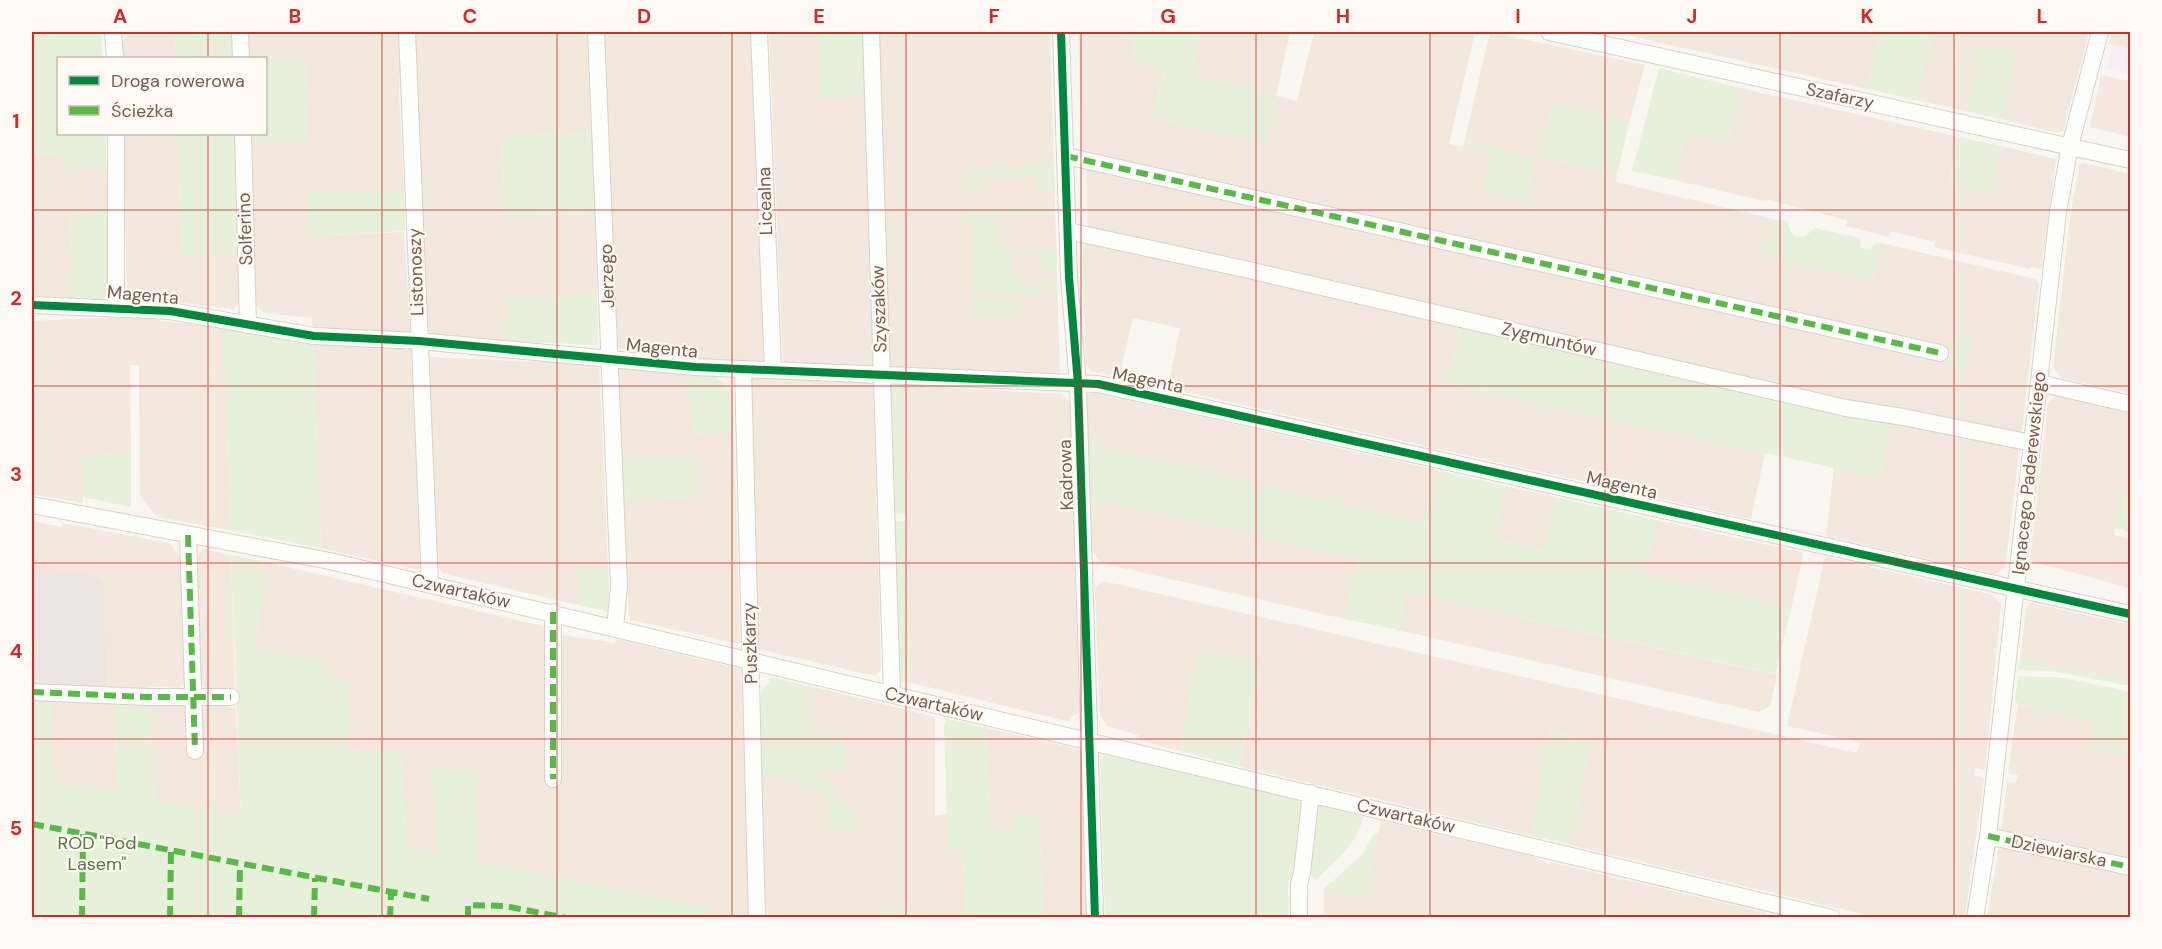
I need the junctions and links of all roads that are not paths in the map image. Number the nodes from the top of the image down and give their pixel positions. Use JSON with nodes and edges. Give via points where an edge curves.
{"nodes":[{"id":1,"x":114,"y":32,"type":"edge"},
{"id":2,"x":240,"y":32,"type":"edge"},
{"id":3,"x":407,"y":32,"type":"edge"},
{"id":4,"x":596,"y":32,"type":"edge"},
{"id":5,"x":759,"y":32,"type":"edge"},
{"id":6,"x":871,"y":32,"type":"edge"},
{"id":7,"x":1061,"y":32,"type":"edge"},
{"id":8,"x":1549,"y":32,"type":"edge"},
{"id":9,"x":2100,"y":32,"type":"edge"},
{"id":10,"x":115,"y":57,"type":"edge"},
{"id":11,"x":241,"y":57,"type":"edge"},
{"id":12,"x":116,"y":135,"type":"edge"},
{"id":13,"x":243,"y":135,"type":"edge"},
{"id":14,"x":2070,"y":146,"type":"junction"},
{"id":15,"x":1066,"y":156,"type":"junction"},
{"id":16,"x":2130,"y":160,"type":"edge"},
{"id":17,"x":1068,"y":231,"type":"junction"},
{"id":18,"x":32,"y":305,"type":"edge"},
{"id":19,"x":116,"y":308,"type":"junction"},
{"id":20,"x":248,"y":325,"type":"junction"},
{"id":21,"x":418,"y":341,"type":"junction"},
{"id":22,"x":1940,"y":353,"type":"dead end"},
{"id":23,"x":610,"y":358,"type":"junction"},
{"id":24,"x":743,"y":369,"type":"junction"},
{"id":25,"x":773,"y":370,"type":"junction"},
{"id":26,"x":881,"y":375,"type":"junction"},
{"id":27,"x":2038,"y":383,"type":"junction"},
{"id":28,"x":1078,"y":384,"type":"junction"},
{"id":29,"x":2130,"y":404,"type":"edge"},
{"id":30,"x":2032,"y":443,"type":"junction"},
{"id":31,"x":32,"y":505,"type":"edge"},
{"id":32,"x":188,"y":535,"type":"junction"},
{"id":33,"x":430,"y":585,"type":"junction"},
{"id":34,"x":2016,"y":589,"type":"junction"},
{"id":35,"x":553,"y":612,"type":"junction"},
{"id":36,"x":2130,"y":614,"type":"edge"},
{"id":37,"x":615,"y":628,"type":"junction"},
{"id":38,"x":750,"y":660,"type":"junction"},
{"id":39,"x":32,"y":692,"type":"edge"},
{"id":40,"x":892,"y":694,"type":"junction"},
{"id":41,"x":231,"y":697,"type":"dead end"},
{"id":42,"x":194,"y":698,"type":"junction"},
{"id":43,"x":1091,"y":741,"type":"junction"},
{"id":44,"x":195,"y":752,"type":"dead end"},
{"id":45,"x":553,"y":779,"type":"dead end"},
{"id":46,"x":1311,"y":794,"type":"junction"},
{"id":47,"x":1988,"y":836,"type":"junction"},
{"id":48,"x":2130,"y":867,"type":"edge"},
{"id":49,"x":758,"y":918,"type":"edge"},
{"id":50,"x":1095,"y":918,"type":"edge"},
{"id":51,"x":1299,"y":918,"type":"edge"},
{"id":52,"x":1832,"y":918,"type":"edge"},
{"id":53,"x":1975,"y":918,"type":"edge"}],
"edges":[{"from":1,"to":10,"type":"street"},
{"from":2,"to":11,"type":"street"},
{"from":3,"to":21,"type":"street","name":"Listonoszy"},
{"from":4,"to":23,"type":"street","name":"Jerzego"},
{"from":5,"to":25,"type":"street","name":"Licealna"},
{"from":6,"to":26,"type":"street","name":"Szyszaków"},
{"from":7,"to":15,"type":"street","name":"Kadrowa"},
{"from":8,"to":14,"type":"street","name":"Szafarzy"},
{"from":9,"to":14,"type":"street","name":"Ignacego Paderewskiego"},
{"from":12,"to":19,"type":"street"},
{"from":13,"to":20,"type":"street","name":"Solferino"},
{"from":14,"to":16,"type":"street","name":"Szafarzy"},
{"from":14,"to":27,"type":"street","name":"Ignacego Paderewskiego","via":[[2058,212]]},
{"from":15,"to":17,"type":"street","name":"Kadrowa"},
{"from":15,"to":22,"type":"street"},
{"from":17,"to":28,"type":"street","name":"Kadrowa"},
{"from":17,"to":30,"type":"street","name":"Zygmuntów","via":[[1846,408]]},
{"from":18,"to":19,"type":"street","name":"Magenta"},
{"from":19,"to":20,"type":"street","name":"Magenta","via":[[170,311]]},
{"from":20,"to":21,"type":"street","name":"Magenta","via":[[314,336]]},
{"from":21,"to":23,"type":"street","name":"Magenta"},
{"from":21,"to":33,"type":"street","name":"Listonoszy"},
{"from":23,"to":24,"type":"street","name":"Magenta"},
{"from":23,"to":37,"type":"street","name":"Jerzego","via":[[620,586]]},
{"from":24,"to":25,"type":"street","name":"Magenta"},
{"from":24,"to":38,"type":"street","name":"Puszkarzy"},
{"from":25,"to":26,"type":"street","name":"Magenta"},
{"from":26,"to":28,"type":"street","name":"Magenta"},
{"from":26,"to":40,"type":"street","name":"Szyszaków"},
{"from":27,"to":29,"type":"street"},
{"from":27,"to":30,"type":"street","name":"Ignacego Paderewskiego"},
{"from":28,"to":34,"type":"street","name":"Magenta","via":[[1098,384]]},
{"from":28,"to":43,"type":"street","name":"Kadrowa"},
{"from":30,"to":34,"type":"street","name":"Ignacego Paderewskiego"},
{"from":31,"to":32,"type":"street","name":"Czwartaków"},
{"from":32,"to":33,"type":"street","name":"Czwartaków","via":[[330,561]]},
{"from":32,"to":42,"type":"street"},
{"from":33,"to":35,"type":"street","name":"Czwartaków"},
{"from":34,"to":36,"type":"street","name":"Magenta"},
{"from":34,"to":47,"type":"street","name":"Ignacego Paderewskiego"},
{"from":35,"to":37,"type":"street","name":"Czwartaków"},
{"from":35,"to":45,"type":"street"},
{"from":37,"to":38,"type":"street","name":"Czwartaków"},
{"from":38,"to":40,"type":"street","name":"Czwartaków"},
{"from":38,"to":49,"type":"street","name":"Puszkarzy"},
{"from":39,"to":42,"type":"street"},
{"from":40,"to":43,"type":"street","name":"Czwartaków"},
{"from":41,"to":42,"type":"street"},
{"from":42,"to":44,"type":"street"},
{"from":43,"to":46,"type":"street","name":"Czwartaków"},
{"from":43,"to":50,"type":"street","name":"Kadrowa"},
{"from":46,"to":51,"type":"street","via":[[1299,884]]},
{"from":46,"to":52,"type":"street","name":"Czwartaków"},
{"from":47,"to":48,"type":"street","name":"Dziewiarska"},
{"from":47,"to":53,"type":"street","name":"Ignacego Paderewskiego"}]}
